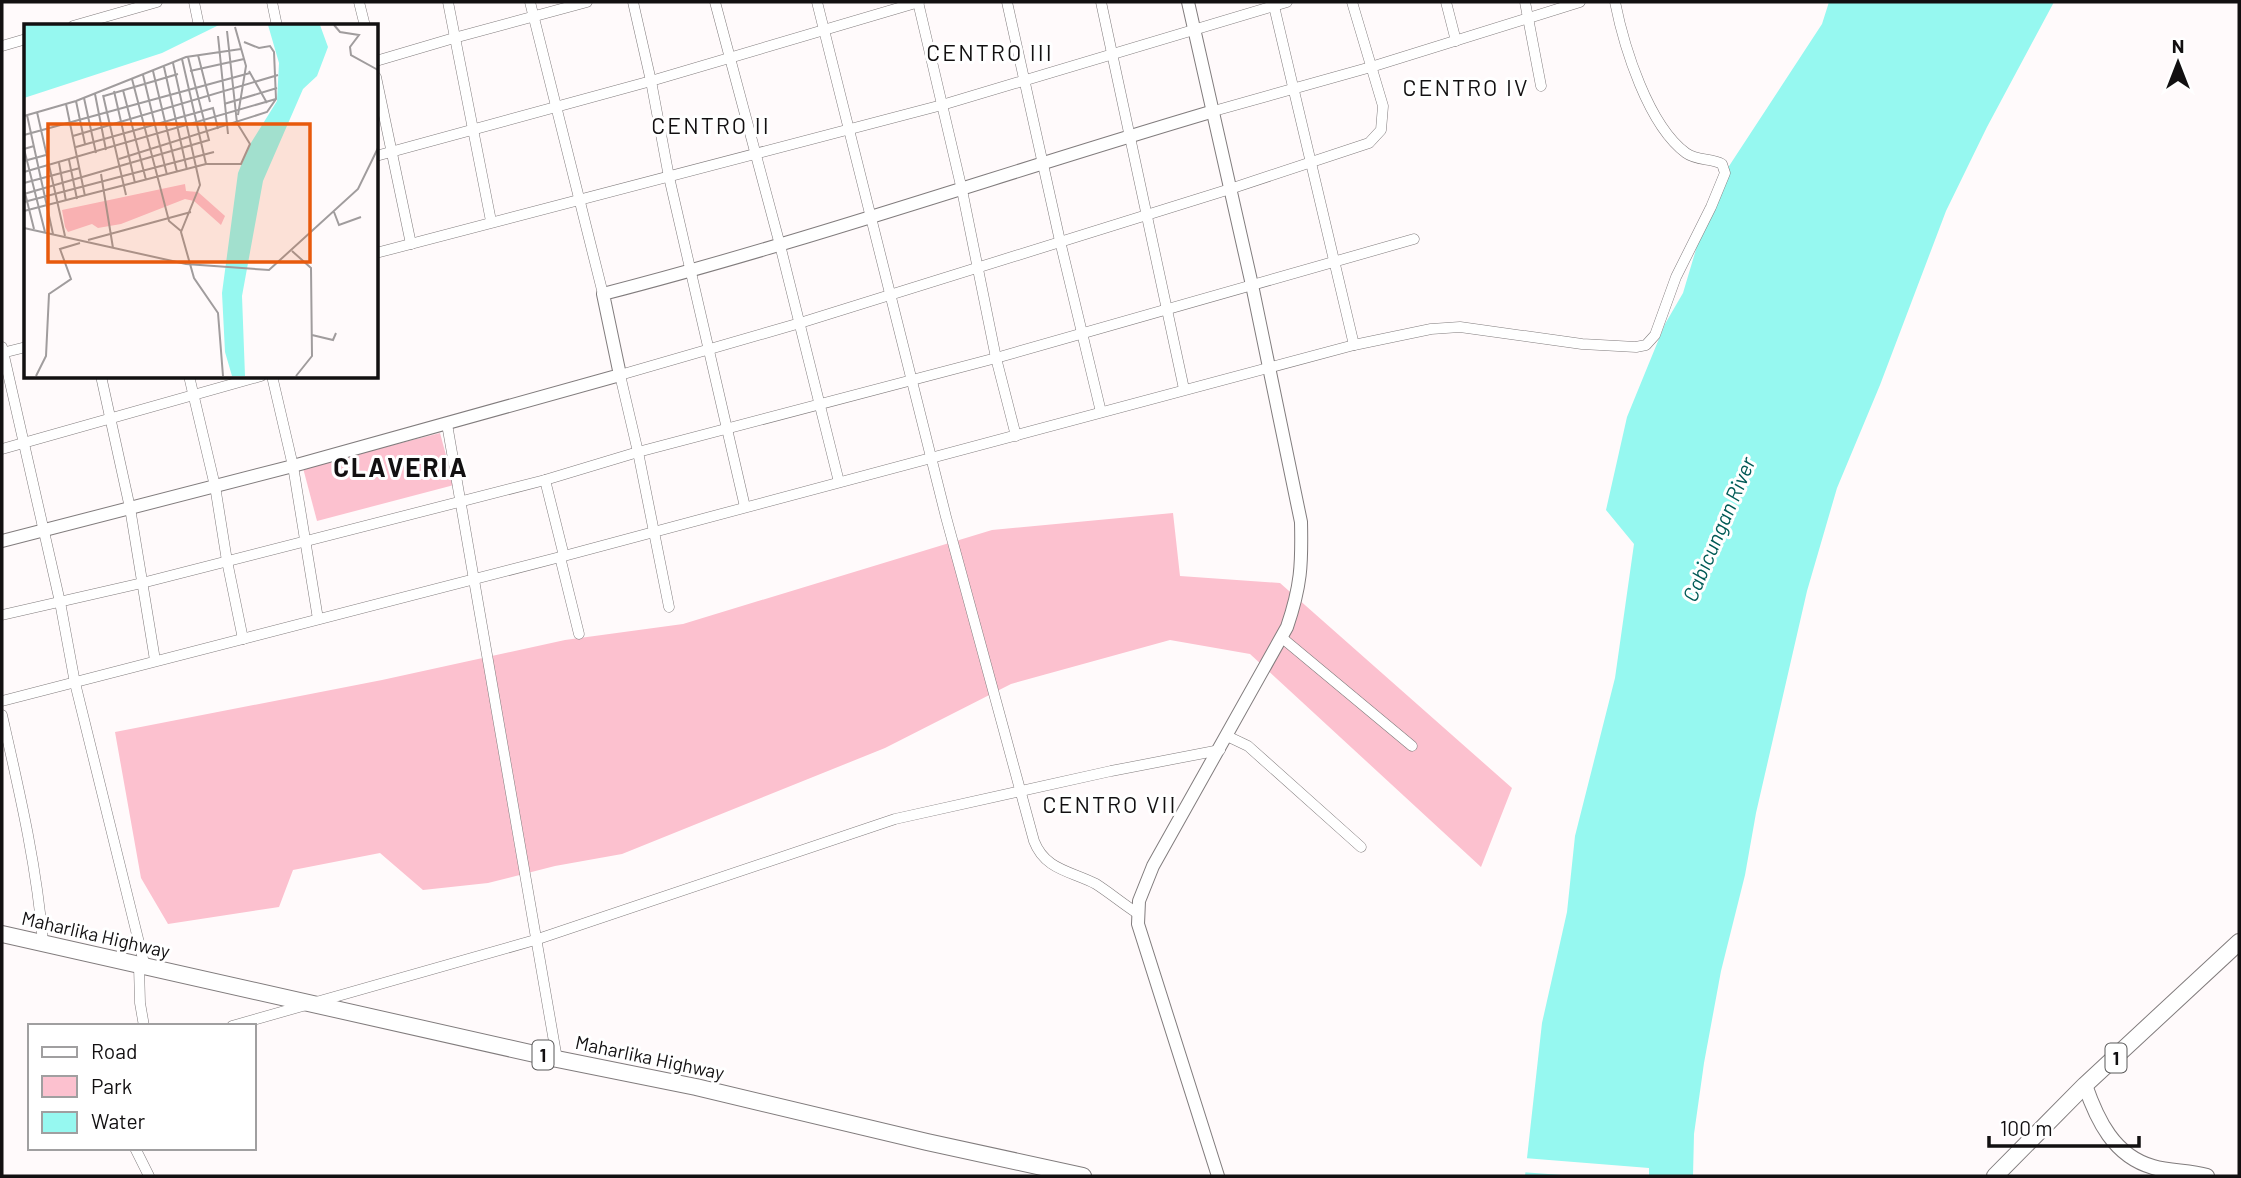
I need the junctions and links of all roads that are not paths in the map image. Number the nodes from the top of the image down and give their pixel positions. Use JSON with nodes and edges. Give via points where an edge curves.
{"nodes":[{"id":1,"x":157,"y":2,"type":"edge"},
{"id":2,"x":194,"y":2,"type":"edge"},
{"id":3,"x":272,"y":2,"type":"edge"},
{"id":4,"x":359,"y":2,"type":"edge"},
{"id":5,"x":447,"y":2,"type":"edge"},
{"id":6,"x":530,"y":2,"type":"edge"},
{"id":7,"x":587,"y":2,"type":"edge"},
{"id":8,"x":633,"y":2,"type":"edge"},
{"id":9,"x":715,"y":2,"type":"edge"},
{"id":10,"x":817,"y":2,"type":"edge"},
{"id":11,"x":918,"y":2,"type":"edge"},
{"id":12,"x":1007,"y":2,"type":"edge"},
{"id":13,"x":1101,"y":2,"type":"edge"},
{"id":14,"x":1188,"y":2,"type":"edge"},
{"id":15,"x":1287,"y":2,"type":"edge"},
{"id":16,"x":1352,"y":2,"type":"edge"},
{"id":17,"x":1446,"y":2,"type":"edge"},
{"id":18,"x":1525,"y":2,"type":"edge"},
{"id":19,"x":1580,"y":2,"type":"edge"},
{"id":20,"x":1615,"y":2,"type":"edge"},
{"id":21,"x":1273,"y":4,"type":"edge"},
{"id":22,"x":534,"y":16,"type":"junction"},
{"id":23,"x":1527,"y":18,"type":"junction"},
{"id":24,"x":80,"y":24,"type":"edge"},
{"id":25,"x":199,"y":24,"type":"edge"},
{"id":26,"x":277,"y":24,"type":"edge"},
{"id":27,"x":364,"y":24,"type":"edge"},
{"id":28,"x":1194,"y":29,"type":"junction"},
{"id":29,"x":825,"y":30,"type":"junction"},
{"id":30,"x":454,"y":38,"type":"junction"},
{"id":31,"x":24,"y":40,"type":"edge"},
{"id":32,"x":1456,"y":41,"type":"junction"},
{"id":33,"x":2,"y":46,"type":"edge"},
{"id":34,"x":1112,"y":52,"type":"junction"},
{"id":35,"x":730,"y":58,"type":"junction"},
{"id":36,"x":378,"y":60,"type":"edge"},
{"id":37,"x":1371,"y":67,"type":"junction"},
{"id":38,"x":651,"y":81,"type":"junction"},
{"id":39,"x":1025,"y":81,"type":"junction"},
{"id":40,"x":378,"y":86,"type":"edge"},
{"id":41,"x":1541,"y":86,"type":"dead end"},
{"id":42,"x":1293,"y":89,"type":"junction"},
{"id":43,"x":942,"y":105,"type":"junction"},
{"id":44,"x":556,"y":106,"type":"junction"},
{"id":45,"x":1214,"y":111,"type":"junction"},
{"id":46,"x":473,"y":128,"type":"junction"},
{"id":47,"x":848,"y":129,"type":"junction"},
{"id":48,"x":1131,"y":135,"type":"junction"},
{"id":49,"x":392,"y":151,"type":"junction"},
{"id":50,"x":754,"y":154,"type":"junction"},
{"id":51,"x":378,"y":155,"type":"edge"},
{"id":52,"x":1311,"y":163,"type":"junction"},
{"id":53,"x":1044,"y":164,"type":"junction"},
{"id":54,"x":669,"y":177,"type":"junction"},
{"id":55,"x":1230,"y":189,"type":"junction"},
{"id":56,"x":962,"y":190,"type":"junction"},
{"id":57,"x":578,"y":200,"type":"junction"},
{"id":58,"x":1146,"y":214,"type":"junction"},
{"id":59,"x":870,"y":219,"type":"junction"},
{"id":60,"x":491,"y":221,"type":"junction"},
{"id":61,"x":1413,"y":239,"type":"dead end"},
{"id":62,"x":1060,"y":242,"type":"junction"},
{"id":63,"x":411,"y":244,"type":"junction"},
{"id":64,"x":780,"y":245,"type":"junction"},
{"id":65,"x":378,"y":252,"type":"edge"},
{"id":66,"x":1333,"y":264,"type":"junction"},
{"id":67,"x":978,"y":268,"type":"junction"},
{"id":68,"x":691,"y":272,"type":"junction"},
{"id":69,"x":1252,"y":285,"type":"junction"},
{"id":70,"x":603,"y":295,"type":"junction"},
{"id":71,"x":890,"y":295,"type":"junction"},
{"id":72,"x":1168,"y":309,"type":"junction"},
{"id":73,"x":800,"y":323,"type":"junction"},
{"id":74,"x":1083,"y":332,"type":"junction"},
{"id":75,"x":1353,"y":345,"type":"junction"},
{"id":76,"x":24,"y":347,"type":"edge"},
{"id":77,"x":2,"y":351,"type":"edge"},
{"id":78,"x":710,"y":351,"type":"junction"},
{"id":79,"x":996,"y":358,"type":"junction"},
{"id":80,"x":1267,"y":367,"type":"junction"},
{"id":81,"x":620,"y":375,"type":"junction"},
{"id":82,"x":102,"y":378,"type":"edge"},
{"id":83,"x":189,"y":378,"type":"edge"},
{"id":84,"x":254,"y":378,"type":"edge"},
{"id":85,"x":272,"y":378,"type":"edge"},
{"id":86,"x":912,"y":380,"type":"junction"},
{"id":87,"x":1184,"y":389,"type":"junction"},
{"id":88,"x":193,"y":395,"type":"junction"},
{"id":89,"x":820,"y":404,"type":"junction"},
{"id":90,"x":1101,"y":412,"type":"junction"},
{"id":91,"x":112,"y":418,"type":"junction"},
{"id":92,"x":447,"y":424,"type":"junction"},
{"id":93,"x":727,"y":428,"type":"junction"},
{"id":94,"x":1016,"y":436,"type":"junction"},
{"id":95,"x":26,"y":443,"type":"junction"},
{"id":96,"x":2,"y":449,"type":"edge"},
{"id":97,"x":638,"y":452,"type":"junction"},
{"id":98,"x":932,"y":456,"type":"junction"},
{"id":99,"x":293,"y":466,"type":"junction"},
{"id":100,"x":545,"y":480,"type":"junction"},
{"id":101,"x":839,"y":482,"type":"junction"},
{"id":102,"x":215,"y":486,"type":"junction"},
{"id":103,"x":460,"y":500,"type":"junction"},
{"id":104,"x":745,"y":507,"type":"junction"},
{"id":105,"x":130,"y":508,"type":"junction"},
{"id":106,"x":44,"y":530,"type":"junction"},
{"id":107,"x":654,"y":533,"type":"junction"},
{"id":108,"x":2,"y":541,"type":"edge"},
{"id":109,"x":306,"y":541,"type":"junction"},
{"id":110,"x":562,"y":557,"type":"junction"},
{"id":111,"x":227,"y":561,"type":"junction"},
{"id":112,"x":473,"y":580,"type":"junction"},
{"id":113,"x":142,"y":583,"type":"junction"},
{"id":114,"x":60,"y":602,"type":"junction"},
{"id":115,"x":669,"y":607,"type":"dead end"},
{"id":116,"x":2,"y":615,"type":"edge"},
{"id":117,"x":318,"y":619,"type":"junction"},
{"id":118,"x":579,"y":634,"type":"dead end"},
{"id":119,"x":1281,"y":637,"type":"junction"},
{"id":120,"x":243,"y":639,"type":"junction"},
{"id":121,"x":155,"y":660,"type":"junction"},
{"id":122,"x":75,"y":683,"type":"junction"},
{"id":123,"x":2,"y":701,"type":"edge"},
{"id":124,"x":2,"y":715,"type":"edge"},
{"id":125,"x":1227,"y":736,"type":"junction"},
{"id":126,"x":1412,"y":746,"type":"dead end"},
{"id":127,"x":1220,"y":750,"type":"junction"},
{"id":128,"x":1019,"y":791,"type":"junction"},
{"id":129,"x":1361,"y":847,"type":"dead end"},
{"id":130,"x":1137,"y":913,"type":"junction"},
{"id":131,"x":2,"y":934,"type":"edge"},
{"id":132,"x":535,"y":940,"type":"junction"},
{"id":133,"x":2239,"y":942,"type":"edge"},
{"id":134,"x":43,"y":943,"type":"junction"},
{"id":135,"x":142,"y":966,"type":"junction"},
{"id":136,"x":314,"y":1003,"type":"junction"},
{"id":137,"x":144,"y":1024,"type":"edge"},
{"id":138,"x":240,"y":1024,"type":"edge"},
{"id":139,"x":557,"y":1059,"type":"junction"},
{"id":140,"x":2085,"y":1085,"type":"junction"},
{"id":141,"x":136,"y":1150,"type":"edge"},
{"id":142,"x":149,"y":1176,"type":"edge"},
{"id":143,"x":1083,"y":1176,"type":"edge"},
{"id":144,"x":1218,"y":1176,"type":"edge"},
{"id":145,"x":1996,"y":1176,"type":"edge"},
{"id":146,"x":2207,"y":1176,"type":"edge"}],
"edges":[{"from":1,"to":24,"type":"street"},
{"from":2,"to":25,"type":"street"},
{"from":3,"to":26,"type":"street"},
{"from":4,"to":27,"type":"street"},
{"from":5,"to":30,"type":"street"},
{"from":6,"to":22,"type":"street"},
{"from":7,"to":22,"type":"street"},
{"from":8,"to":38,"type":"street"},
{"from":9,"to":35,"type":"street"},
{"from":10,"to":29,"type":"street"},
{"from":11,"to":29,"type":"street"},
{"from":11,"to":43,"type":"street"},
{"from":12,"to":39,"type":"street"},
{"from":13,"to":34,"type":"street"},
{"from":14,"to":28,"type":"street"},
{"from":15,"to":21,"type":"street"},
{"from":16,"to":37,"type":"street"},
{"from":17,"to":32,"type":"street"},
{"from":18,"to":23,"type":"street"},
{"from":19,"to":23,"type":"street"},
{"from":20,"to":75,"type":"street","via":[[1629,55],[1654,112],[1687,154],[1718,162],[1725,173],[1651,341],[1636,346],[1582,344],[1460,327]]},
{"from":21,"to":28,"type":"street"},
{"from":21,"to":42,"type":"street"},
{"from":22,"to":30,"type":"street"},
{"from":22,"to":44,"type":"street"},
{"from":23,"to":32,"type":"street"},
{"from":23,"to":41,"type":"street"},
{"from":28,"to":34,"type":"street"},
{"from":28,"to":45,"type":"street"},
{"from":29,"to":35,"type":"street"},
{"from":29,"to":47,"type":"street"},
{"from":30,"to":36,"type":"street"},
{"from":30,"to":46,"type":"street"},
{"from":31,"to":33,"type":"street"},
{"from":32,"to":37,"type":"street"},
{"from":34,"to":39,"type":"street"},
{"from":34,"to":48,"type":"street"},
{"from":35,"to":38,"type":"street"},
{"from":35,"to":50,"type":"street"},
{"from":37,"to":42,"type":"street"},
{"from":37,"to":52,"type":"street","via":[[1383,106],[1379,134],[1369,143]]},
{"from":38,"to":44,"type":"street"},
{"from":38,"to":54,"type":"street"},
{"from":39,"to":43,"type":"street"},
{"from":39,"to":53,"type":"street"},
{"from":40,"to":49,"type":"street"},
{"from":42,"to":45,"type":"street"},
{"from":42,"to":52,"type":"street"},
{"from":43,"to":47,"type":"street"},
{"from":43,"to":56,"type":"street"},
{"from":44,"to":46,"type":"street"},
{"from":44,"to":57,"type":"street"},
{"from":45,"to":48,"type":"street"},
{"from":45,"to":55,"type":"street"},
{"from":46,"to":49,"type":"street"},
{"from":46,"to":60,"type":"street"},
{"from":47,"to":50,"type":"street"},
{"from":47,"to":59,"type":"street"},
{"from":48,"to":53,"type":"street"},
{"from":48,"to":58,"type":"street"},
{"from":49,"to":51,"type":"street"},
{"from":49,"to":63,"type":"street"},
{"from":50,"to":54,"type":"street"},
{"from":50,"to":64,"type":"street"},
{"from":52,"to":55,"type":"street"},
{"from":52,"to":66,"type":"street"},
{"from":53,"to":56,"type":"street"},
{"from":53,"to":62,"type":"street"},
{"from":54,"to":57,"type":"street"},
{"from":54,"to":68,"type":"street"},
{"from":55,"to":58,"type":"street"},
{"from":55,"to":69,"type":"street"},
{"from":56,"to":59,"type":"street"},
{"from":56,"to":67,"type":"street"},
{"from":57,"to":60,"type":"street"},
{"from":57,"to":70,"type":"street"},
{"from":58,"to":62,"type":"street"},
{"from":58,"to":72,"type":"street"},
{"from":59,"to":64,"type":"street"},
{"from":59,"to":71,"type":"street"},
{"from":60,"to":63,"type":"street"},
{"from":61,"to":66,"type":"street"},
{"from":62,"to":67,"type":"street"},
{"from":62,"to":74,"type":"street"},
{"from":63,"to":65,"type":"street"},
{"from":64,"to":68,"type":"street"},
{"from":64,"to":73,"type":"street"},
{"from":66,"to":69,"type":"street"},
{"from":66,"to":75,"type":"street"},
{"from":67,"to":71,"type":"street"},
{"from":67,"to":79,"type":"street"},
{"from":68,"to":70,"type":"street"},
{"from":68,"to":78,"type":"street"},
{"from":69,"to":72,"type":"street"},
{"from":69,"to":80,"type":"street"},
{"from":70,"to":81,"type":"street"},
{"from":71,"to":73,"type":"street"},
{"from":71,"to":86,"type":"street"},
{"from":72,"to":74,"type":"street"},
{"from":72,"to":87,"type":"street"},
{"from":73,"to":78,"type":"street"},
{"from":73,"to":89,"type":"street"},
{"from":74,"to":79,"type":"street"},
{"from":74,"to":90,"type":"street"},
{"from":75,"to":80,"type":"street"},
{"from":76,"to":77,"type":"street"},
{"from":77,"to":95,"type":"street"},
{"from":78,"to":81,"type":"street"},
{"from":78,"to":93,"type":"street"},
{"from":79,"to":86,"type":"street"},
{"from":79,"to":94,"type":"street"},
{"from":80,"to":87,"type":"street"},
{"from":80,"to":119,"type":"street","via":[[1301,522],[1302,570]]},
{"from":81,"to":92,"type":"street"},
{"from":81,"to":97,"type":"street"},
{"from":82,"to":91,"type":"street"},
{"from":83,"to":88,"type":"street"},
{"from":84,"to":88,"type":"street"},
{"from":85,"to":99,"type":"street"},
{"from":86,"to":89,"type":"street"},
{"from":86,"to":98,"type":"street"},
{"from":87,"to":90,"type":"street"},
{"from":88,"to":91,"type":"street"},
{"from":88,"to":102,"type":"street"},
{"from":89,"to":93,"type":"street"},
{"from":89,"to":101,"type":"street"},
{"from":90,"to":94,"type":"street"},
{"from":91,"to":95,"type":"street"},
{"from":91,"to":105,"type":"street"},
{"from":92,"to":99,"type":"street"},
{"from":92,"to":103,"type":"street"},
{"from":93,"to":97,"type":"street"},
{"from":93,"to":104,"type":"street"},
{"from":94,"to":98,"type":"street"},
{"from":95,"to":96,"type":"street"},
{"from":95,"to":106,"type":"street"},
{"from":97,"to":100,"type":"street"},
{"from":97,"to":107,"type":"street"},
{"from":98,"to":101,"type":"street"},
{"from":98,"to":128,"type":"street"},
{"from":99,"to":102,"type":"street"},
{"from":99,"to":109,"type":"street"},
{"from":100,"to":103,"type":"street"},
{"from":100,"to":110,"type":"street"},
{"from":101,"to":104,"type":"street"},
{"from":102,"to":105,"type":"street"},
{"from":102,"to":111,"type":"street"},
{"from":103,"to":109,"type":"street"},
{"from":103,"to":112,"type":"street"},
{"from":104,"to":107,"type":"street"},
{"from":105,"to":106,"type":"street"},
{"from":105,"to":113,"type":"street"},
{"from":106,"to":108,"type":"street"},
{"from":106,"to":114,"type":"street"},
{"from":107,"to":110,"type":"street"},
{"from":107,"to":115,"type":"street"},
{"from":109,"to":111,"type":"street"},
{"from":109,"to":117,"type":"street"},
{"from":110,"to":112,"type":"street"},
{"from":110,"to":118,"type":"street"},
{"from":111,"to":113,"type":"street"},
{"from":111,"to":120,"type":"street"},
{"from":112,"to":117,"type":"street"},
{"from":112,"to":132,"type":"street"},
{"from":113,"to":114,"type":"street"},
{"from":113,"to":121,"type":"street"},
{"from":114,"to":116,"type":"street"},
{"from":114,"to":122,"type":"street"},
{"from":117,"to":120,"type":"street"},
{"from":119,"to":125,"type":"street"},
{"from":119,"to":126,"type":"street"},
{"from":120,"to":121,"type":"street"},
{"from":121,"to":122,"type":"street"},
{"from":122,"to":123,"type":"street"},
{"from":122,"to":135,"type":"street"},
{"from":124,"to":134,"type":"street","via":[[33,861]]},
{"from":125,"to":127,"type":"street"},
{"from":125,"to":129,"type":"street","via":[[1248,746]]},
{"from":127,"to":128,"type":"street"},
{"from":127,"to":130,"type":"street","via":[[1153,866]]},
{"from":128,"to":130,"type":"street","via":[[1044,859],[1096,884]]},
{"from":128,"to":132,"type":"street","via":[[877,825]]},
{"from":130,"to":144,"type":"street"},
{"from":131,"to":134,"type":"highway","name":"Maharlika Highway","number":"1"},
{"from":132,"to":136,"type":"street"},
{"from":132,"to":139,"type":"street"},
{"from":133,"to":140,"type":"highway","number":"1"},
{"from":134,"to":135,"type":"highway","name":"Maharlika Highway","number":"1"},
{"from":135,"to":136,"type":"highway","name":"Maharlika Highway","number":"1"},
{"from":135,"to":137,"type":"street"},
{"from":136,"to":138,"type":"street"},
{"from":136,"to":139,"type":"highway","name":"Maharlika Highway","number":"1"},
{"from":139,"to":143,"type":"highway","name":"Maharlika Highway","number":"1"},
{"from":140,"to":145,"type":"highway","number":"1"},
{"from":140,"to":146,"type":"main road","via":[[2101,1124],[2125,1153],[2154,1167]]},
{"from":141,"to":142,"type":"street"}]}
